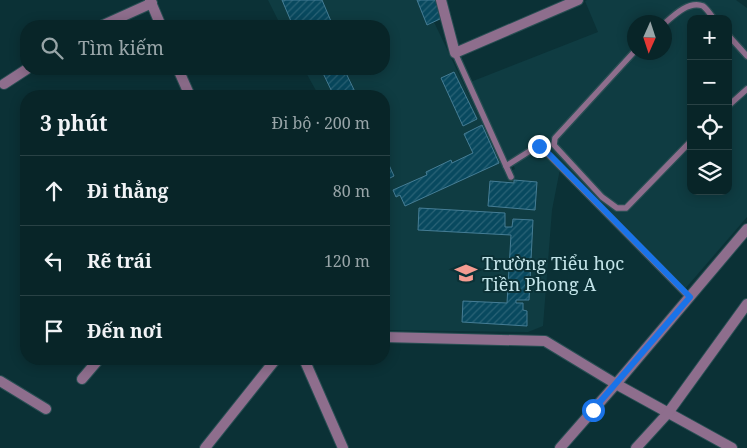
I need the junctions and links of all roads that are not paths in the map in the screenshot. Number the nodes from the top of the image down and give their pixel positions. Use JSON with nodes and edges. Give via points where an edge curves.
{"nodes":[{"id":1,"x":441,"y":0,"type":"edge"},
{"id":2,"x":578,"y":0,"type":"edge"},
{"id":3,"x":151,"y":2,"type":"edge"},
{"id":4,"x":711,"y":15,"type":"edge"},
{"id":5,"x":672,"y":17,"type":"edge"},
{"id":6,"x":114,"y":20,"type":"edge"},
{"id":7,"x":158,"y":20,"type":"edge"},
{"id":8,"x":732,"y":39,"type":"edge"},
{"id":9,"x":454,"y":53,"type":"junction"},
{"id":10,"x":747,"y":56,"type":"edge"},
{"id":11,"x":627,"y":60,"type":"edge"},
{"id":12,"x":20,"y":73,"type":"edge"},
{"id":13,"x":181,"y":75,"type":"edge"},
{"id":14,"x":4,"y":84,"type":"dead end"},
{"id":15,"x":747,"y":89,"type":"edge"},
{"id":16,"x":187,"y":90,"type":"edge"},
{"id":17,"x":729,"y":105,"type":"edge"},
{"id":18,"x":687,"y":145,"type":"edge"},
{"id":19,"x":506,"y":166,"type":"junction"},
{"id":20,"x":511,"y":177,"type":"dead end"},
{"id":21,"x":747,"y":229,"type":"edge"},
{"id":22,"x":690,"y":297,"type":"junction"},
{"id":23,"x":747,"y":304,"type":"edge"},
{"id":24,"x":390,"y":337,"type":"edge"},
{"id":25,"x":94,"y":365,"type":"edge"},
{"id":26,"x":271,"y":365,"type":"edge"},
{"id":27,"x":307,"y":365,"type":"edge"},
{"id":28,"x":82,"y":378,"type":"dead end"},
{"id":29,"x":0,"y":381,"type":"edge"},
{"id":30,"x":616,"y":384,"type":"junction"},
{"id":31,"x":46,"y":409,"type":"dead end"},
{"id":32,"x":668,"y":413,"type":"junction"},
{"id":33,"x":205,"y":448,"type":"edge"},
{"id":34,"x":343,"y":448,"type":"edge"},
{"id":35,"x":560,"y":448,"type":"edge"},
{"id":36,"x":636,"y":448,"type":"edge"},
{"id":37,"x":732,"y":448,"type":"edge"}],
"edges":[{"from":1,"to":9,"type":"street"},
{"from":2,"to":9,"type":"street"},
{"from":3,"to":6,"type":"street"},
{"from":3,"to":7,"type":"street"},
{"from":4,"to":5,"type":"lane","via":[[703,6],[690,4]]},
{"from":8,"to":10,"type":"lane"},
{"from":9,"to":19,"type":"lane"},
{"from":11,"to":18,"type":"lane","via":[[554,138],[554,145],[602,197],[612,206],[623,209]]},
{"from":12,"to":14,"type":"street"},
{"from":13,"to":16,"type":"street"},
{"from":15,"to":17,"type":"lane"},
{"from":19,"to":20,"type":"lane"},
{"from":19,"to":22,"type":"lane","via":[[541,147]]},
{"from":21,"to":22,"type":"street"},
{"from":22,"to":30,"type":"street"},
{"from":23,"to":32,"type":"street"},
{"from":24,"to":30,"type":"street","via":[[545,341]]},
{"from":25,"to":28,"type":"street"},
{"from":26,"to":33,"type":"street"},
{"from":27,"to":34,"type":"street"},
{"from":29,"to":31,"type":"street"},
{"from":30,"to":32,"type":"street"},
{"from":30,"to":35,"type":"street"},
{"from":32,"to":36,"type":"street"},
{"from":32,"to":37,"type":"street"}]}
